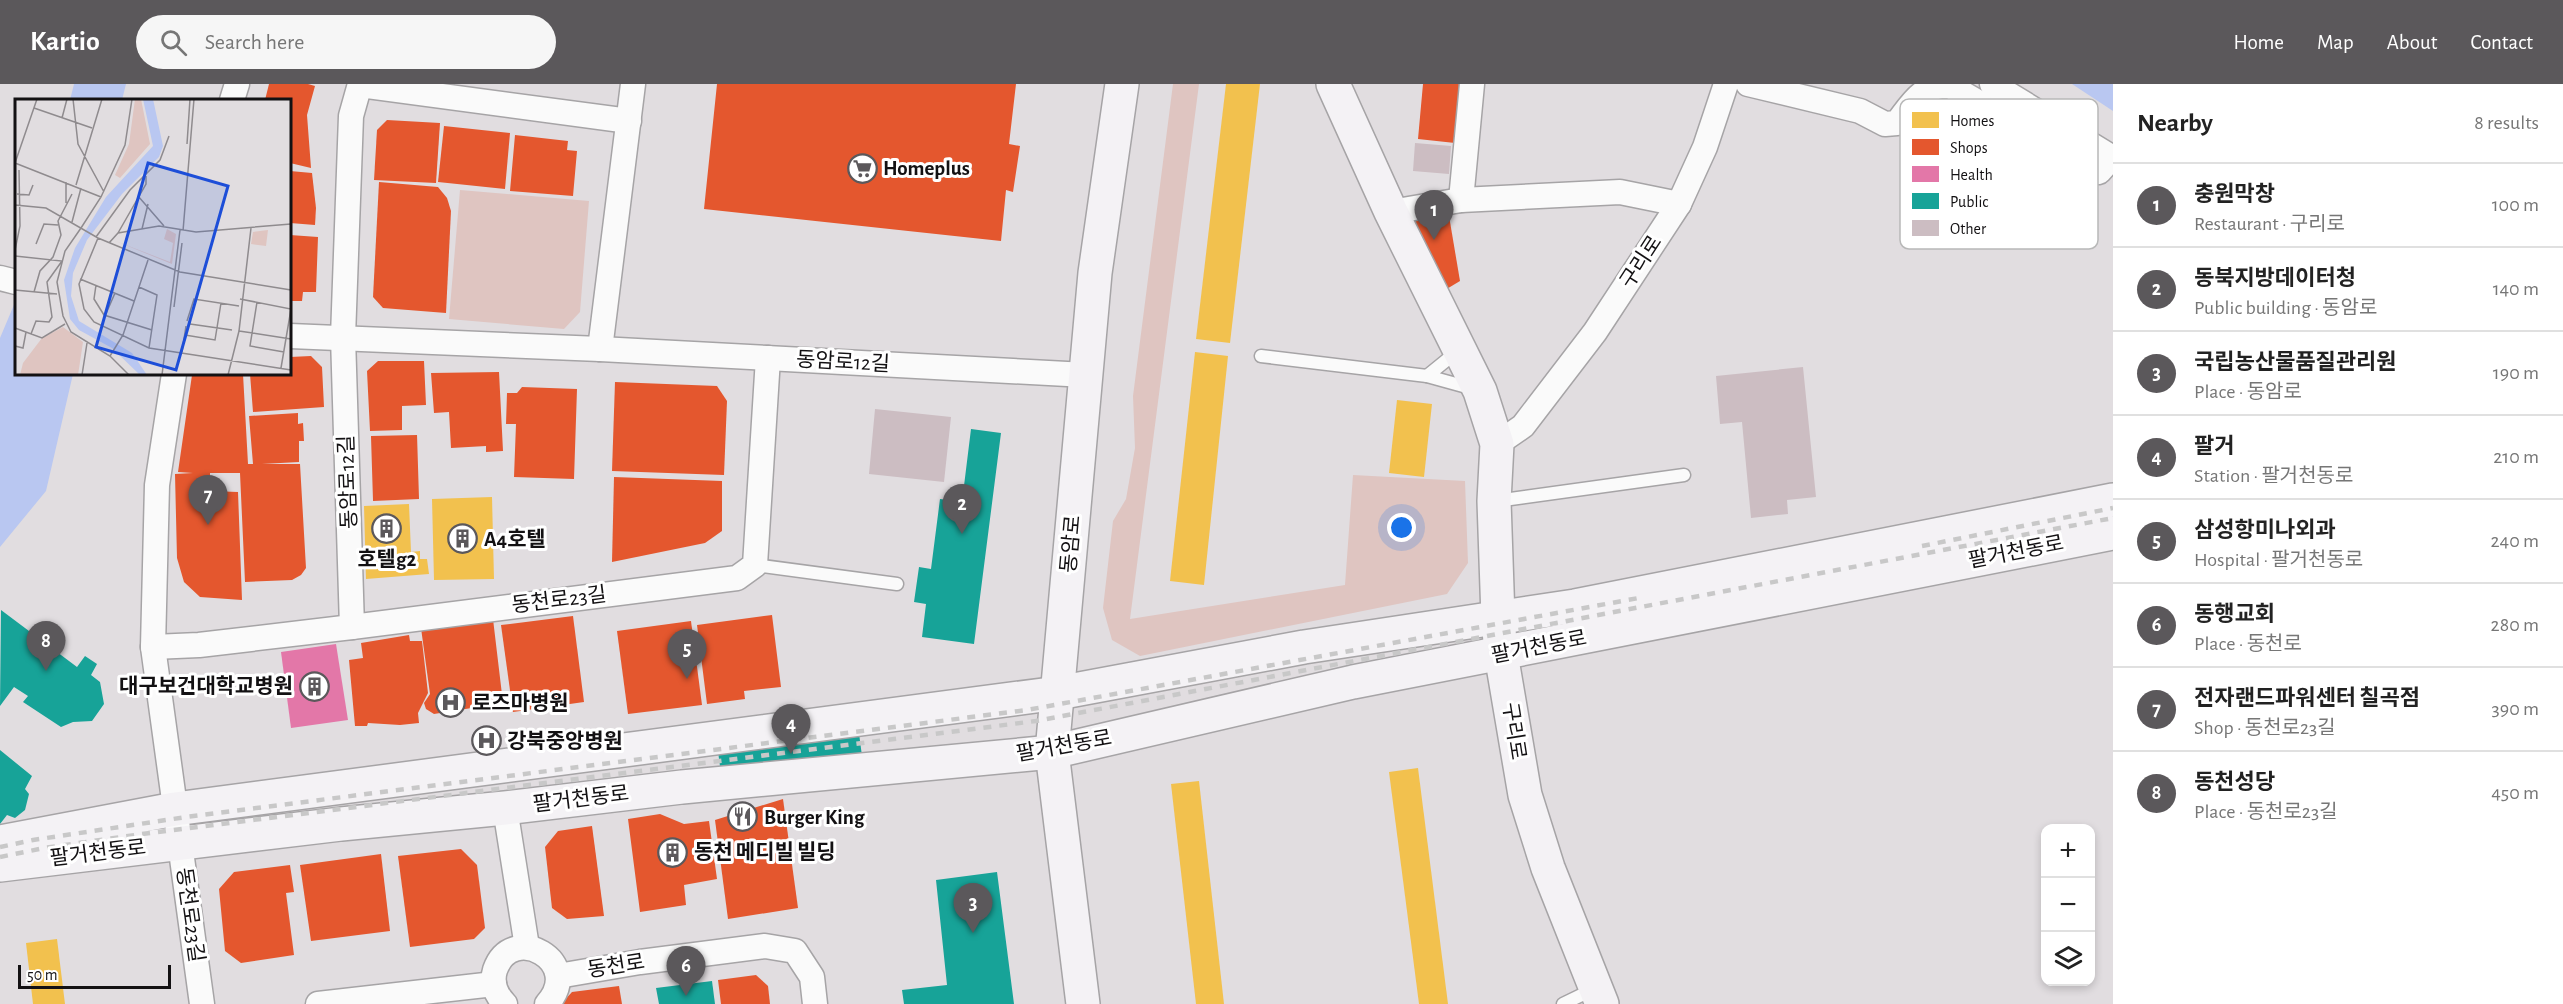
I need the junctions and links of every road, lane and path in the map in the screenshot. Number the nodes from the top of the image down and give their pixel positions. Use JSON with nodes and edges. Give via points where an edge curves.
{"nodes":[{"id":1,"x":237,"y":84,"type":"edge"},
{"id":2,"x":360,"y":84,"type":"edge"},
{"id":3,"x":633,"y":84,"type":"edge"},
{"id":4,"x":1122,"y":84,"type":"edge"},
{"id":5,"x":1333,"y":84,"type":"edge"},
{"id":6,"x":1472,"y":84,"type":"edge"},
{"id":7,"x":1726,"y":84,"type":"edge"},
{"id":8,"x":1749,"y":84,"type":"edge"},
{"id":9,"x":1992,"y":84,"type":"edge"},
{"id":10,"x":232,"y":99,"type":"edge"},
{"id":11,"x":1917,"y":99,"type":"edge"},
{"id":12,"x":1973,"y":99,"type":"edge"},
{"id":13,"x":2017,"y":99,"type":"edge"},
{"id":14,"x":1900,"y":119,"type":"edge"},
{"id":15,"x":628,"y":121,"type":"junction"},
{"id":16,"x":2098,"y":148,"type":"edge"},
{"id":17,"x":2113,"y":157,"type":"edge"},
{"id":18,"x":2098,"y":171,"type":"edge"},
{"id":19,"x":1461,"y":200,"type":"junction"},
{"id":20,"x":1679,"y":204,"type":"junction"},
{"id":21,"x":1391,"y":212,"type":"junction"},
{"id":22,"x":0,"y":278,"type":"edge"},
{"id":23,"x":15,"y":282,"type":"edge"},
{"id":24,"x":291,"y":336,"type":"edge"},
{"id":25,"x":343,"y":338,"type":"junction"},
{"id":26,"x":600,"y":349,"type":"junction"},
{"id":27,"x":1460,"y":350,"type":"junction"},
{"id":28,"x":1261,"y":356,"type":"dead end"},
{"id":29,"x":768,"y":358,"type":"junction"},
{"id":30,"x":174,"y":375,"type":"edge"},
{"id":31,"x":1086,"y":375,"type":"junction"},
{"id":32,"x":1427,"y":376,"type":"junction"},
{"id":33,"x":1480,"y":391,"type":"junction"},
{"id":34,"x":1497,"y":444,"type":"junction"},
{"id":35,"x":1684,"y":476,"type":"dead end"},
{"id":36,"x":2113,"y":500,"type":"edge"},
{"id":37,"x":1494,"y":501,"type":"junction"},
{"id":38,"x":2113,"y":533,"type":"edge"},
{"id":39,"x":755,"y":565,"type":"junction"},
{"id":40,"x":897,"y":584,"type":"dead end"},
{"id":41,"x":1498,"y":618,"type":"junction"},
{"id":42,"x":352,"y":627,"type":"junction"},
{"id":43,"x":153,"y":647,"type":"junction"},
{"id":44,"x":1501,"y":654,"type":"junction"},
{"id":45,"x":1058,"y":693,"type":"junction"},
{"id":46,"x":1052,"y":752,"type":"junction"},
{"id":47,"x":505,"y":808,"type":"junction"},
{"id":48,"x":175,"y":809,"type":"junction"},
{"id":49,"x":0,"y":842,"type":"edge"},
{"id":50,"x":180,"y":843,"type":"junction"},
{"id":51,"x":0,"y":865,"type":"edge"},
{"id":52,"x":527,"y":947,"type":"junction"},
{"id":53,"x":558,"y":976,"type":"junction"},
{"id":54,"x":499,"y":994,"type":"edge"},
{"id":55,"x":1599,"y":996,"type":"edge"},
{"id":56,"x":399,"y":999,"type":"edge"},
{"id":57,"x":202,"y":1004,"type":"edge"},
{"id":58,"x":318,"y":1004,"type":"edge"},
{"id":59,"x":547,"y":1004,"type":"edge"},
{"id":60,"x":815,"y":1004,"type":"edge"},
{"id":61,"x":1083,"y":1004,"type":"edge"},
{"id":62,"x":1563,"y":1004,"type":"edge"}],
"edges":[{"from":1,"to":10,"type":"street"},
{"from":2,"to":15,"type":"street","name":"동암로12길"},
{"from":2,"to":25,"type":"street","name":"동암로12길","via":[[351,116]]},
{"from":3,"to":15,"type":"street"},
{"from":4,"to":31,"type":"main road","name":"동암로","via":[[1095,273]]},
{"from":5,"to":21,"type":"main road","name":"구리로"},
{"from":6,"to":19,"type":"street"},
{"from":7,"to":20,"type":"street","name":"구리로","via":[[1705,147]]},
{"from":8,"to":14,"type":"street","via":[[1860,111],[1886,124]]},
{"from":9,"to":13,"type":"street"},
{"from":11,"to":12,"type":"street","via":[[1925,90],[1936,86],[1950,86]]},
{"from":15,"to":26,"type":"street"},
{"from":16,"to":17,"type":"street"},
{"from":17,"to":18,"type":"street"},
{"from":19,"to":20,"type":"street","via":[[1620,192]]},
{"from":19,"to":21,"type":"street"},
{"from":20,"to":34,"type":"street","name":"구리로","via":[[1574,360],[1523,426]]},
{"from":21,"to":27,"type":"main road","name":"구리로"},
{"from":22,"to":23,"type":"street"},
{"from":24,"to":25,"type":"street","name":"동암로12길"},
{"from":25,"to":26,"type":"street","name":"동암로12길"},
{"from":25,"to":42,"type":"street","name":"동암로12길"},
{"from":26,"to":29,"type":"street","name":"동암로12길"},
{"from":27,"to":32,"type":"lane"},
{"from":27,"to":33,"type":"main road","name":"구리로"},
{"from":28,"to":32,"type":"lane"},
{"from":29,"to":31,"type":"street","name":"동암로12길"},
{"from":29,"to":39,"type":"street"},
{"from":30,"to":43,"type":"street","name":"동천로23길","via":[[157,485]]},
{"from":31,"to":45,"type":"main road","name":"동암로"},
{"from":32,"to":33,"type":"lane"},
{"from":33,"to":34,"type":"main road","name":"구리로"},
{"from":34,"to":37,"type":"main road","name":"구리로"},
{"from":35,"to":37,"type":"lane"},
{"from":36,"to":41,"type":"main road","name":"팔거천동로"},
{"from":37,"to":41,"type":"main road","name":"구리로"},
{"from":38,"to":44,"type":"main road","name":"팔거천동로"},
{"from":39,"to":40,"type":"lane"},
{"from":39,"to":42,"type":"street","name":"동천로23길","via":[[737,578]]},
{"from":41,"to":44,"type":"main road","name":"구리로"},
{"from":41,"to":45,"type":"main road","name":"팔거천동로","via":[[1304,647]]},
{"from":42,"to":43,"type":"street","name":"동천로23길"},
{"from":43,"to":48,"type":"street","name":"동천로23길"},
{"from":44,"to":46,"type":"main road","name":"팔거천동로","via":[[1353,682]]},
{"from":44,"to":55,"type":"main road","name":"구리로","via":[[1525,795],[1548,868]]},
{"from":45,"to":46,"type":"main road","name":"동암로"},
{"from":45,"to":48,"type":"main road","name":"팔거천동로"},
{"from":46,"to":47,"type":"main road","name":"팔거천동로"},
{"from":46,"to":61,"type":"main road","name":"동암로"},
{"from":47,"to":50,"type":"main road","name":"팔거천동로"},
{"from":47,"to":52,"type":"street"},
{"from":48,"to":49,"type":"main road","name":"팔거천동로"},
{"from":48,"to":50,"type":"street","name":"동천로23길"},
{"from":50,"to":51,"type":"main road","name":"팔거천동로"},
{"from":50,"to":57,"type":"street","name":"동천로23길"},
{"from":52,"to":53,"type":"street","via":[[551,959]]},
{"from":52,"to":54,"type":"street","via":[[502,958],[494,974]]},
{"from":53,"to":59,"type":"street","via":[[555,992]]},
{"from":53,"to":60,"type":"street","name":"동천로","via":[[765,946],[795,951],[812,977]]},
{"from":54,"to":56,"type":"street"},
{"from":55,"to":62,"type":"lane"},
{"from":56,"to":58,"type":"street"}]}
